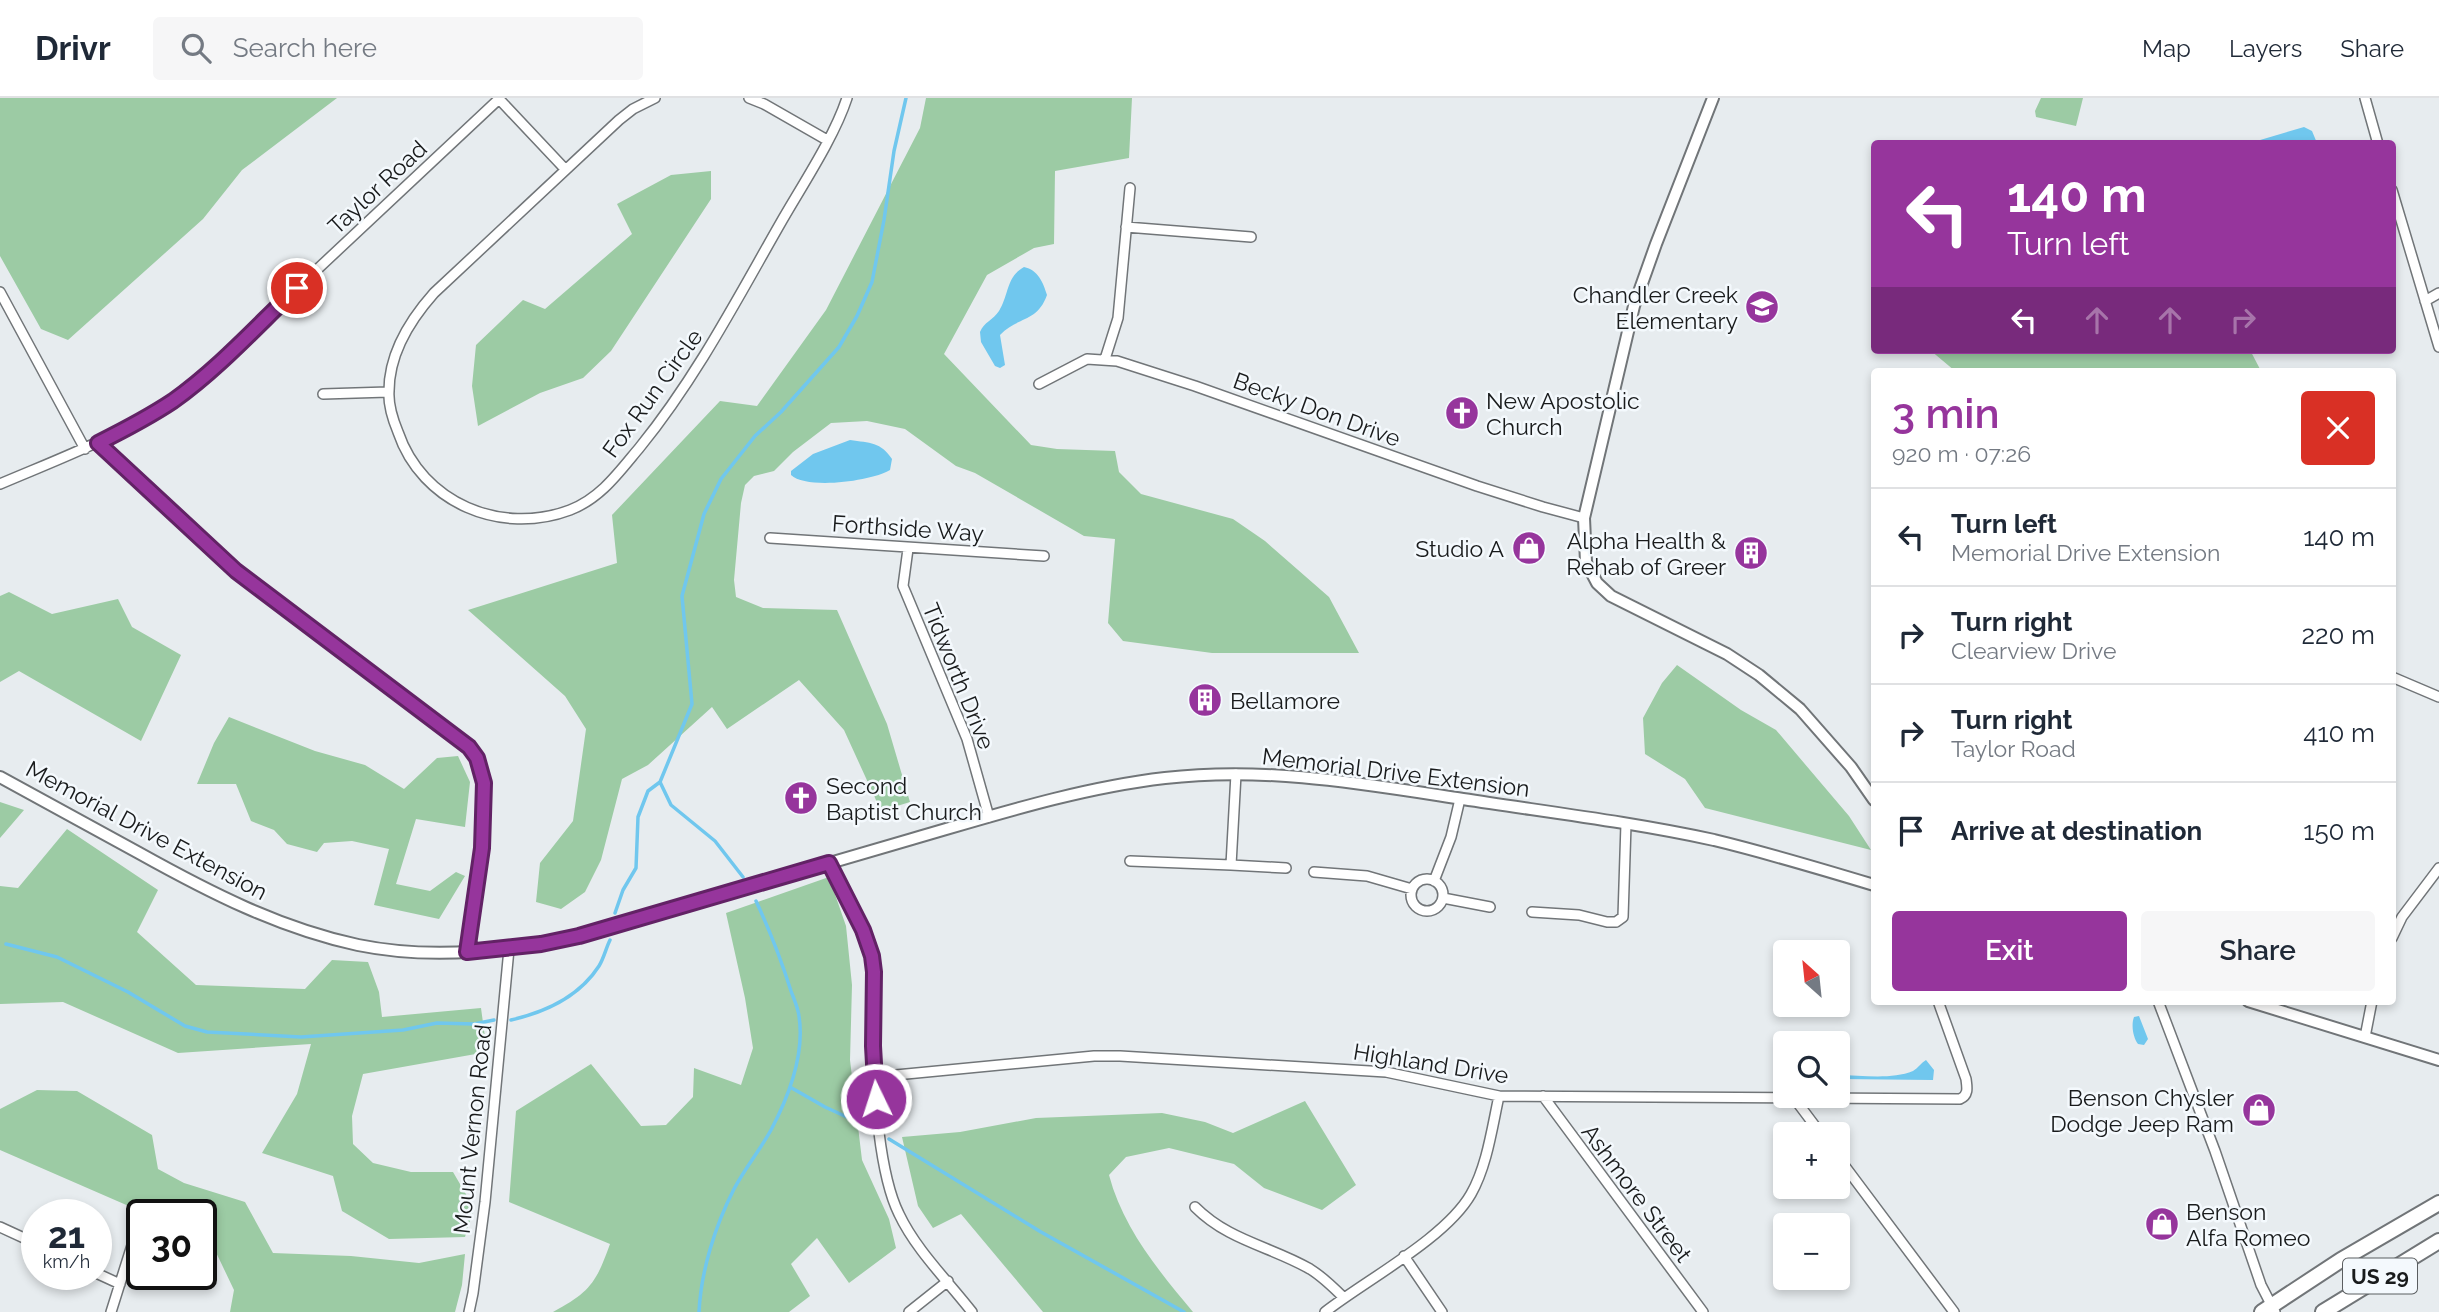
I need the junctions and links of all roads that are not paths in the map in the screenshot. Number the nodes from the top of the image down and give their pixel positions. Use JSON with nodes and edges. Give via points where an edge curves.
{"nodes":[{"id":1,"x":655,"y":98,"type":"edge"},
{"id":2,"x":749,"y":98,"type":"edge"},
{"id":3,"x":847,"y":98,"type":"edge"},
{"id":4,"x":1713,"y":98,"type":"edge"},
{"id":5,"x":2365,"y":98,"type":"edge"},
{"id":6,"x":500,"y":99,"type":"edge"},
{"id":7,"x":827,"y":140,"type":"junction"},
{"id":8,"x":2377,"y":140,"type":"edge"},
{"id":9,"x":565,"y":169,"type":"junction"},
{"id":10,"x":1130,"y":188,"type":"dead end"},
{"id":11,"x":2396,"y":204,"type":"edge"},
{"id":12,"x":1126,"y":227,"type":"junction"},
{"id":13,"x":1251,"y":237,"type":"dead end"},
{"id":14,"x":0,"y":292,"type":"edge"},
{"id":15,"x":2439,"y":293,"type":"edge"},
{"id":16,"x":2425,"y":302,"type":"junction"},
{"id":17,"x":2439,"y":347,"type":"edge"},
{"id":18,"x":1105,"y":359,"type":"junction"},
{"id":19,"x":1039,"y":384,"type":"dead end"},
{"id":20,"x":388,"y":391,"type":"junction"},
{"id":21,"x":323,"y":394,"type":"dead end"},
{"id":22,"x":98,"y":443,"type":"junction"},
{"id":23,"x":85,"y":449,"type":"junction"},
{"id":24,"x":0,"y":484,"type":"edge"},
{"id":25,"x":1584,"y":518,"type":"junction"},
{"id":26,"x":770,"y":538,"type":"dead end"},
{"id":27,"x":908,"y":548,"type":"junction"},
{"id":28,"x":1044,"y":556,"type":"dead end"},
{"id":29,"x":2396,"y":679,"type":"edge"},
{"id":30,"x":2439,"y":697,"type":"edge"},
{"id":31,"x":1236,"y":774,"type":"junction"},
{"id":32,"x":0,"y":777,"type":"edge"},
{"id":33,"x":1871,"y":796,"type":"edge"},
{"id":34,"x":1460,"y":799,"type":"junction"},
{"id":35,"x":989,"y":817,"type":"junction"},
{"id":36,"x":1626,"y":824,"type":"junction"},
{"id":37,"x":1130,"y":861,"type":"dead end"},
{"id":38,"x":829,"y":863,"type":"junction"},
{"id":39,"x":1231,"y":865,"type":"junction"},
{"id":40,"x":1286,"y":868,"type":"dead end"},
{"id":41,"x":2439,"y":868,"type":"edge"},
{"id":42,"x":1314,"y":872,"type":"dead end"},
{"id":43,"x":1434,"y":881,"type":"junction"},
{"id":44,"x":1871,"y":884,"type":"edge"},
{"id":45,"x":1412,"y":889,"type":"junction"},
{"id":46,"x":1443,"y":898,"type":"junction"},
{"id":47,"x":1490,"y":907,"type":"dead end"},
{"id":48,"x":1532,"y":912,"type":"dead end"},
{"id":49,"x":2396,"y":930,"type":"edge"},
{"id":50,"x":509,"y":949,"type":"junction"},
{"id":51,"x":467,"y":952,"type":"junction"},
{"id":52,"x":1939,"y":1005,"type":"edge"},
{"id":53,"x":2160,"y":1005,"type":"edge"},
{"id":54,"x":2261,"y":1005,"type":"edge"},
{"id":55,"x":2371,"y":1005,"type":"edge"},
{"id":56,"x":2365,"y":1037,"type":"junction"},
{"id":57,"x":2439,"y":1060,"type":"edge"},
{"id":58,"x":875,"y":1077,"type":"junction"},
{"id":59,"x":1500,"y":1096,"type":"junction"},
{"id":60,"x":1542,"y":1096,"type":"junction"},
{"id":61,"x":1773,"y":1098,"type":"edge"},
{"id":62,"x":1850,"y":1099,"type":"edge"},
{"id":63,"x":1850,"y":1173,"type":"edge"},
{"id":64,"x":2439,"y":1203,"type":"edge"},
{"id":65,"x":1195,"y":1207,"type":"dead end"},
{"id":66,"x":0,"y":1227,"type":"edge"},
{"id":67,"x":21,"y":1237,"type":"edge"},
{"id":68,"x":2439,"y":1241,"type":"edge"},
{"id":69,"x":1404,"y":1256,"type":"junction"},
{"id":70,"x":126,"y":1265,"type":"edge"},
{"id":71,"x":112,"y":1280,"type":"edge"},
{"id":72,"x":948,"y":1281,"type":"junction"},
{"id":73,"x":120,"y":1284,"type":"junction"},
{"id":74,"x":1344,"y":1297,"type":"junction"},
{"id":75,"x":2270,"y":1310,"type":"edge"},
{"id":76,"x":111,"y":1312,"type":"edge"},
{"id":77,"x":469,"y":1312,"type":"edge"},
{"id":78,"x":909,"y":1312,"type":"edge"},
{"id":79,"x":972,"y":1312,"type":"edge"},
{"id":80,"x":1325,"y":1312,"type":"edge"},
{"id":81,"x":1442,"y":1312,"type":"edge"},
{"id":82,"x":1703,"y":1312,"type":"edge"},
{"id":83,"x":1954,"y":1312,"type":"edge"},
{"id":84,"x":2323,"y":1312,"type":"edge"}],
"edges":[{"from":1,"to":9,"type":"street","name":"Fox Run Circle","via":[[619,120]]},
{"from":2,"to":7,"type":"street"},
{"from":3,"to":7,"type":"street","name":"Fox Run Circle"},
{"from":4,"to":25,"type":"street","via":[[1634,306]]},
{"from":5,"to":8,"type":"street"},
{"from":6,"to":9,"type":"street"},
{"from":6,"to":22,"type":"street","name":"Taylor Road","via":[[196,383],[153,414]]},
{"from":7,"to":20,"type":"street","name":"Fox Run Circle","via":[[685,388],[615,477],[585,503],[557,514],[520,520],[485,515],[454,501],[428,481],[408,456],[394,423]]},
{"from":9,"to":20,"type":"street","name":"Fox Run Circle","via":[[421,307],[397,349]]},
{"from":10,"to":12,"type":"street"},
{"from":11,"to":16,"type":"street"},
{"from":12,"to":13,"type":"street"},
{"from":12,"to":18,"type":"street","via":[[1118,318]]},
{"from":14,"to":23,"type":"street"},
{"from":15,"to":16,"type":"street"},
{"from":16,"to":17,"type":"street"},
{"from":18,"to":19,"type":"street","via":[[1087,359]]},
{"from":18,"to":25,"type":"street","name":"Becky Don Drive"},
{"from":20,"to":21,"type":"street"},
{"from":22,"to":23,"type":"street","name":"Taylor Road"},
{"from":22,"to":51,"type":"street","via":[[236,571],[469,747],[477,758],[484,783],[482,848]]},
{"from":23,"to":24,"type":"street","name":"Taylor Road"},
{"from":25,"to":33,"type":"street","via":[[1586,562],[1604,590],[1759,675],[1800,709]]},
{"from":26,"to":27,"type":"street","name":"Forthside Way"},
{"from":27,"to":28,"type":"street","name":"Forthside Way"},
{"from":27,"to":35,"type":"street","name":"Tidworth Drive","via":[[903,586],[967,739]]},
{"from":29,"to":30,"type":"street"},
{"from":31,"to":34,"type":"street","name":"Memorial Drive Extension","via":[[1304,777]]},
{"from":31,"to":35,"type":"street","name":"Memorial Drive Extension","via":[[1121,785]]},
{"from":31,"to":39,"type":"street"},
{"from":32,"to":51,"type":"street","name":"Memorial Drive Extension","via":[[215,894],[284,924],[369,947]]},
{"from":34,"to":36,"type":"street","name":"Memorial Drive Extension"},
{"from":34,"to":43,"type":"street"},
{"from":35,"to":38,"type":"street","name":"Memorial Drive Extension"},
{"from":36,"to":44,"type":"street","name":"Memorial Drive Extension","via":[[1759,851]]},
{"from":36,"to":48,"type":"street","via":[[1623,917],[1607,922]]},
{"from":37,"to":39,"type":"street"},
{"from":38,"to":50,"type":"street","name":"Memorial Drive Extension","via":[[579,936]]},
{"from":38,"to":58,"type":"street","via":[[872,956]]},
{"from":39,"to":40,"type":"street"},
{"from":41,"to":49,"type":"street"},
{"from":42,"to":45,"type":"street","via":[[1367,876]]},
{"from":43,"to":45,"type":"street","via":[[1423,880]]},
{"from":43,"to":46,"type":"street"},
{"from":45,"to":46,"type":"street","via":[[1413,903],[1424,911],[1438,908]]},
{"from":46,"to":47,"type":"street"},
{"from":50,"to":51,"type":"street","name":"Memorial Drive Extension"},
{"from":50,"to":77,"type":"street","name":"Mount Vernon Road","via":[[484,1210]]},
{"from":52,"to":62,"type":"street","name":"Highland Drive","via":[[1966,1079],[1964,1097]]},
{"from":53,"to":75,"type":"street"},
{"from":54,"to":56,"type":"street"},
{"from":55,"to":56,"type":"street"},
{"from":56,"to":57,"type":"street"},
{"from":58,"to":59,"type":"street","name":"Highland Drive","via":[[1120,1056],[1386,1072]]},
{"from":58,"to":72,"type":"street","via":[[892,1199],[907,1228]]},
{"from":59,"to":60,"type":"street","name":"Highland Drive"},
{"from":59,"to":69,"type":"street","via":[[1472,1193],[1439,1230]]},
{"from":60,"to":61,"type":"street","name":"Highland Drive"},
{"from":60,"to":82,"type":"street","name":"Ashmore Street"},
{"from":63,"to":83,"type":"street"},
{"from":64,"to":75,"type":"main road","number":"US 29","via":[[2341,1260]]},
{"from":65,"to":74,"type":"street","via":[[1230,1234],[1310,1269]]},
{"from":66,"to":67,"type":"street"},
{"from":68,"to":84,"type":"main road","number":"US 29"},
{"from":69,"to":74,"type":"street"},
{"from":69,"to":81,"type":"street"},
{"from":70,"to":73,"type":"street"},
{"from":71,"to":73,"type":"street"},
{"from":72,"to":78,"type":"street"},
{"from":72,"to":79,"type":"street"},
{"from":73,"to":76,"type":"street"},
{"from":74,"to":80,"type":"street"}]}
